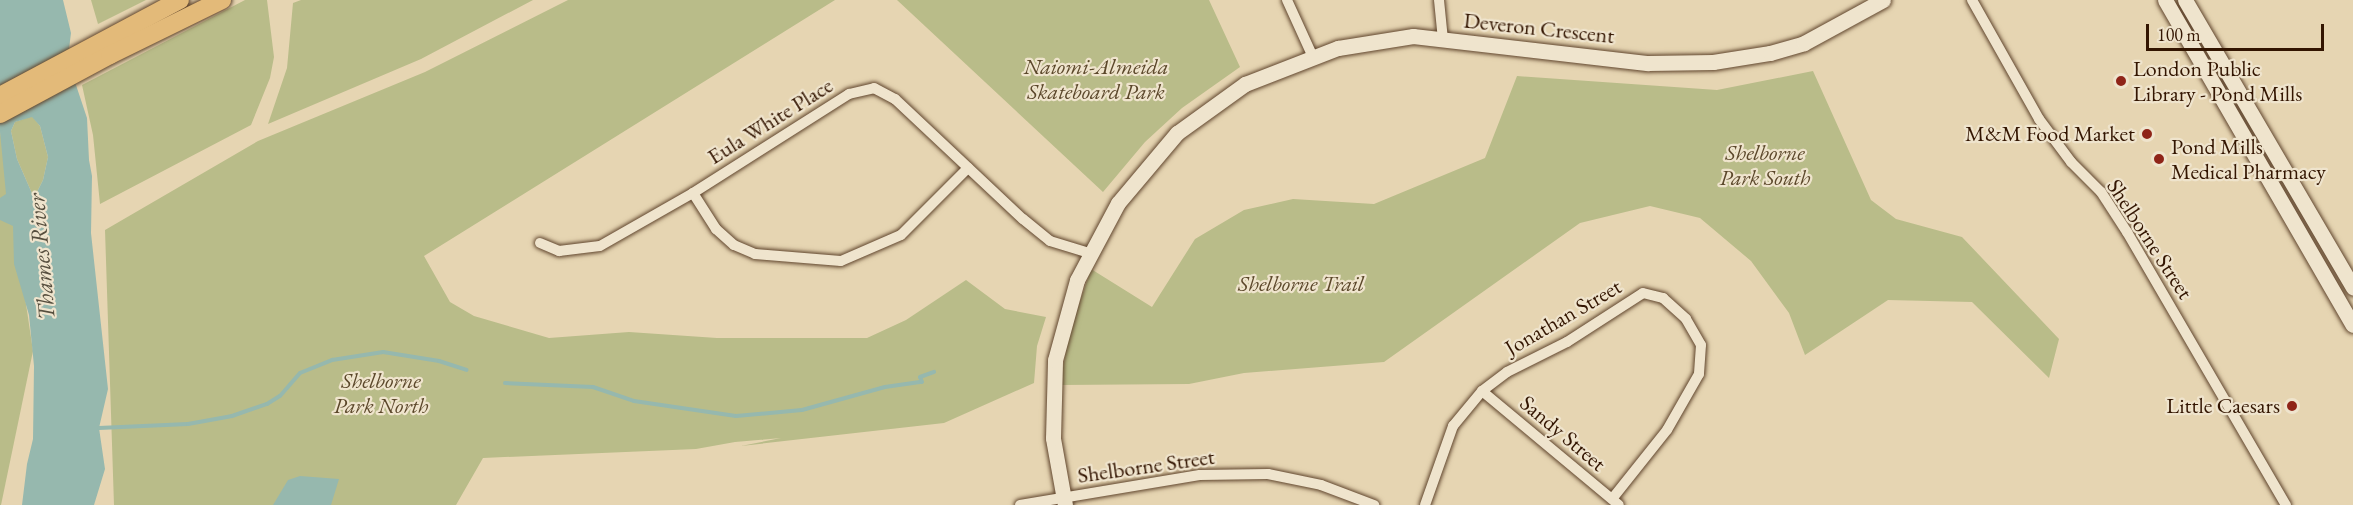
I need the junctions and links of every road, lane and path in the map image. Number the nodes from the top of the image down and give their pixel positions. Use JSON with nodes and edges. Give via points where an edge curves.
{"nodes":[{"id":1,"x":180,"y":0,"type":"edge"},
{"id":2,"x":222,"y":0,"type":"edge"},
{"id":3,"x":1287,"y":0,"type":"edge"},
{"id":4,"x":1439,"y":0,"type":"edge"},
{"id":5,"x":1883,"y":0,"type":"edge"},
{"id":6,"x":1972,"y":0,"type":"edge"},
{"id":7,"x":2165,"y":0,"type":"edge"},
{"id":8,"x":2185,"y":0,"type":"edge"},
{"id":9,"x":1443,"y":40,"type":"junction"},
{"id":10,"x":106,"y":48,"type":"junction"},
{"id":11,"x":1313,"y":57,"type":"junction"},
{"id":12,"x":0,"y":96,"type":"edge"},
{"id":13,"x":0,"y":114,"type":"edge"},
{"id":14,"x":969,"y":168,"type":"junction"},
{"id":15,"x":693,"y":193,"type":"junction"},
{"id":16,"x":540,"y":243,"type":"dead end"},
{"id":17,"x":1089,"y":253,"type":"junction"},
{"id":18,"x":2353,"y":287,"type":"edge"},
{"id":19,"x":2353,"y":325,"type":"edge"},
{"id":20,"x":1482,"y":391,"type":"junction"},
{"id":21,"x":1064,"y":502,"type":"edge"},
{"id":22,"x":1615,"y":502,"type":"edge"},
{"id":23,"x":1020,"y":505,"type":"edge"},
{"id":24,"x":1374,"y":505,"type":"edge"},
{"id":25,"x":1425,"y":505,"type":"edge"},
{"id":26,"x":2286,"y":505,"type":"edge"}],
"edges":[{"from":1,"to":10,"type":"highway"},
{"from":2,"to":10,"type":"highway"},
{"from":3,"to":11,"type":"street"},
{"from":4,"to":9,"type":"street"},
{"from":5,"to":9,"type":"street","name":"Deveron Crescent","via":[[1804,43],[1713,62],[1648,63]]},
{"from":6,"to":26,"type":"street","name":"Shelborne Street","via":[[2039,119],[2101,192],[2127,232]]},
{"from":7,"to":19,"type":"street"},
{"from":8,"to":18,"type":"street"},
{"from":9,"to":11,"type":"street","name":"Deveron Crescent","via":[[1413,36],[1338,48]]},
{"from":10,"to":12,"type":"highway"},
{"from":10,"to":13,"type":"highway"},
{"from":11,"to":17,"type":"street","name":"Deveron Crescent","via":[[1245,84],[1177,133],[1118,203]]},
{"from":14,"to":15,"type":"street","name":"Eula White Place","via":[[895,99],[874,88],[849,94]]},
{"from":14,"to":15,"type":"street","via":[[901,235],[841,261],[755,254],[734,245],[716,228]]},
{"from":14,"to":17,"type":"street","name":"Eula White Place","via":[[1050,241]]},
{"from":15,"to":16,"type":"street","name":"Eula White Place","via":[[600,246],[559,251]]},
{"from":17,"to":21,"type":"street","name":"Deveron Crescent","via":[[1077,280],[1055,360],[1053,438]]},
{"from":20,"to":22,"type":"street","name":"Sandy Street"},
{"from":20,"to":22,"type":"street","name":"Jonathan Street","via":[[1507,372],[1567,342],[1643,293],[1663,297],[1686,319],[1701,345],[1699,374],[1666,430]]},
{"from":20,"to":25,"type":"street","name":"Jonathan Street","via":[[1453,426]]},
{"from":21,"to":23,"type":"street","name":"Shelborne Street"},
{"from":21,"to":24,"type":"street","name":"Shelborne Street","via":[[1200,474],[1268,474],[1321,485]]}]}
